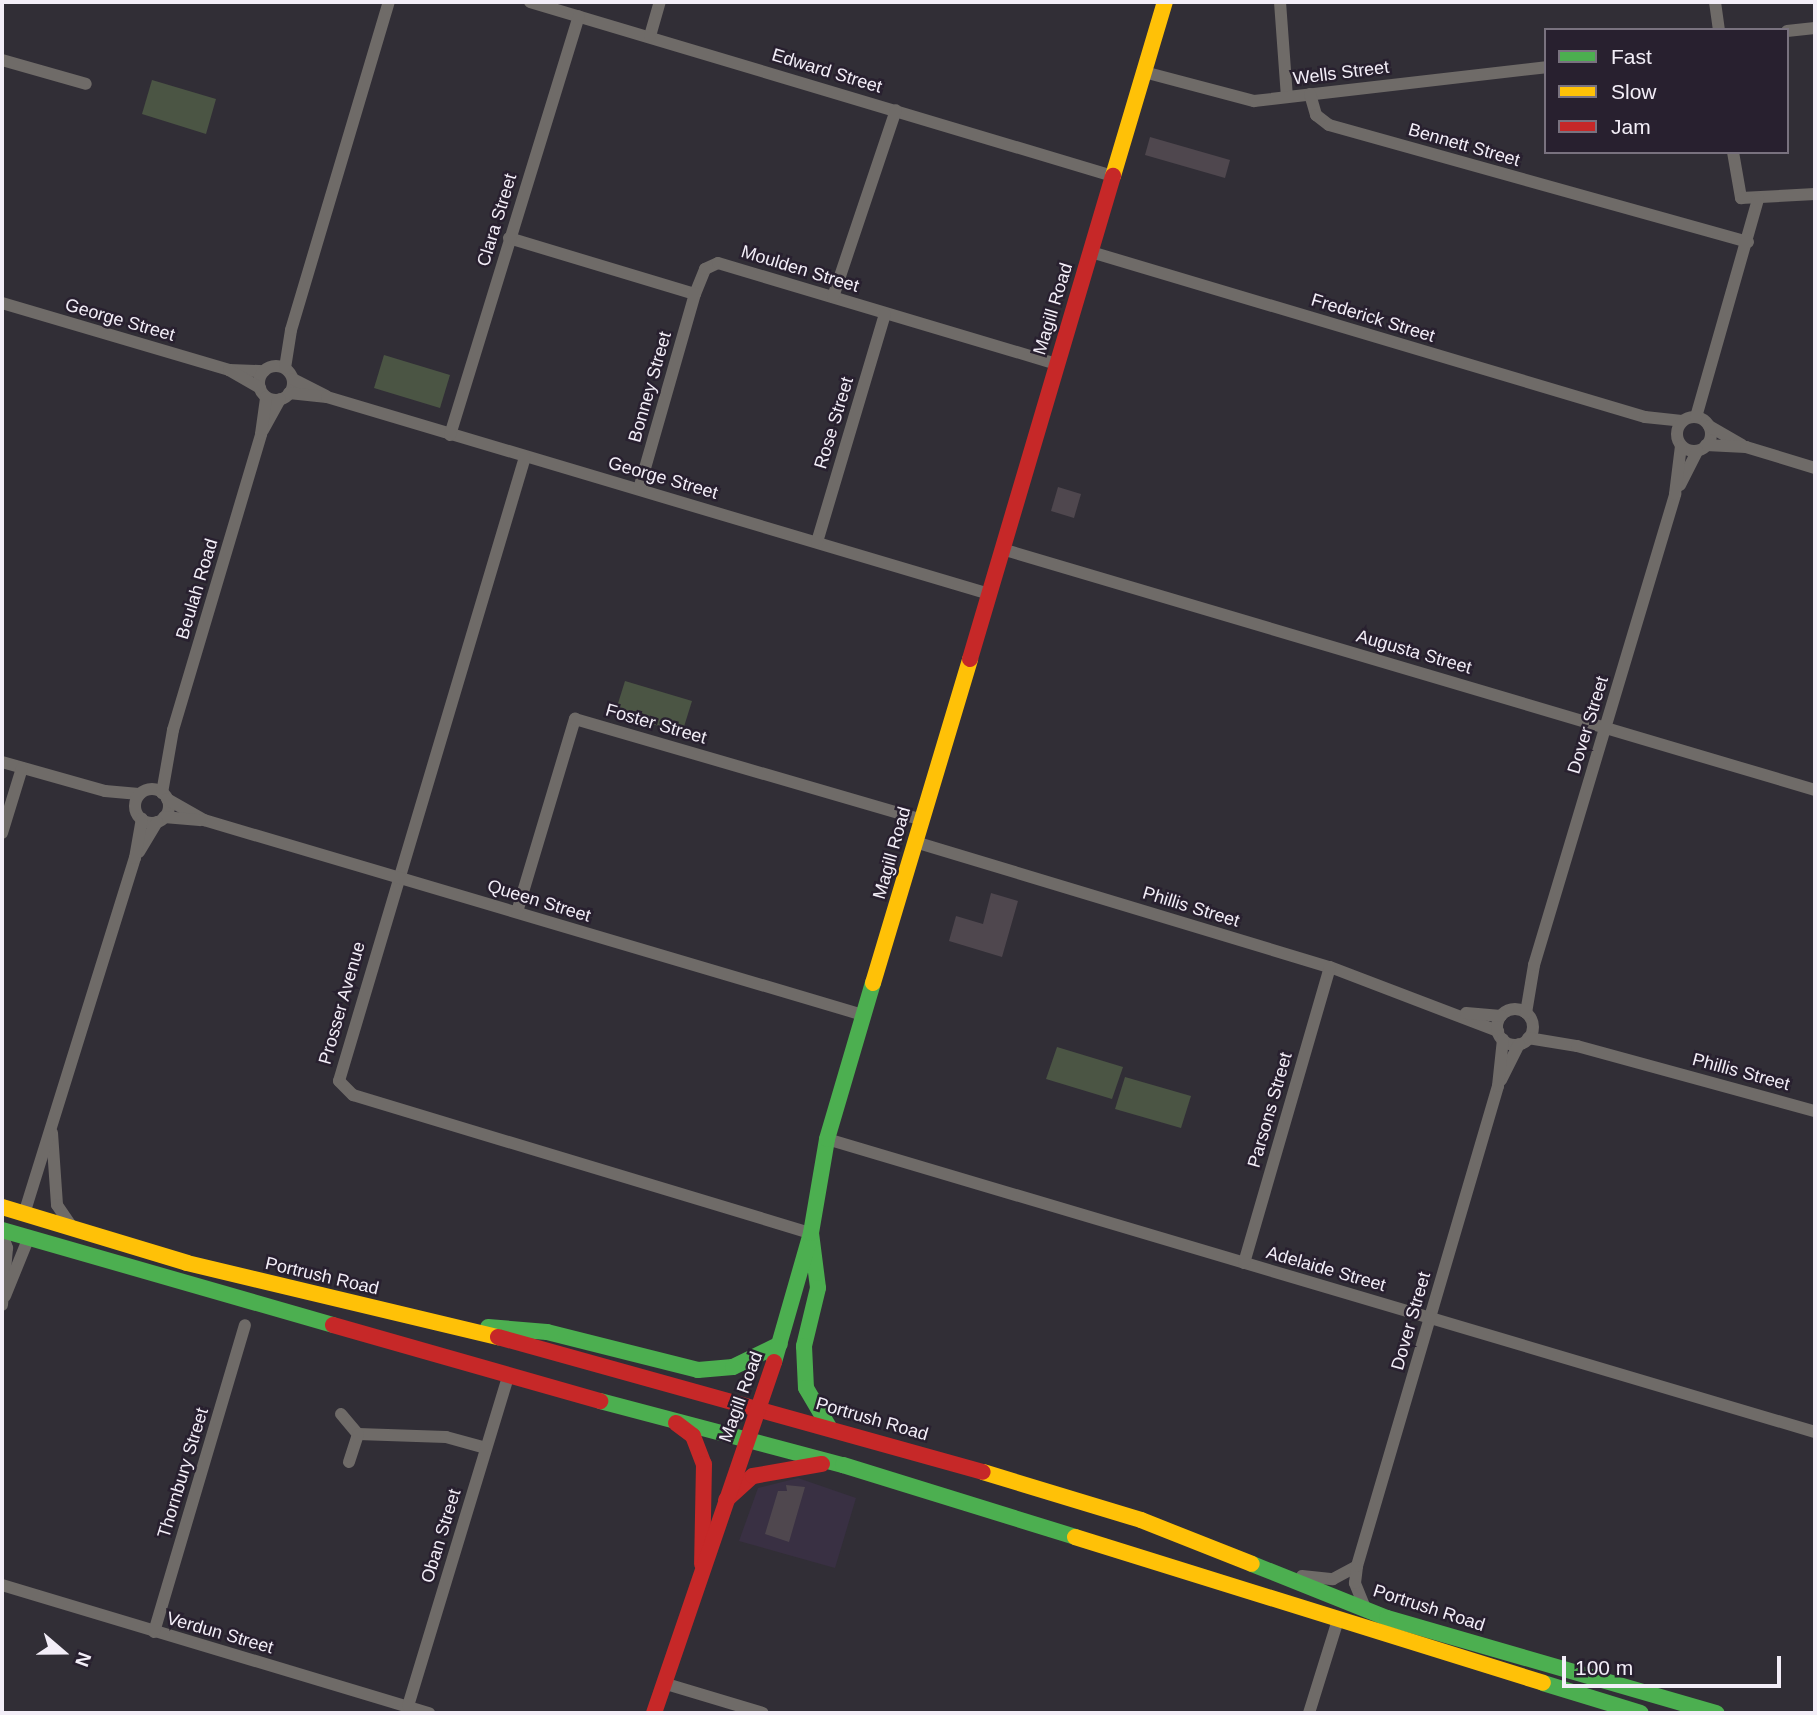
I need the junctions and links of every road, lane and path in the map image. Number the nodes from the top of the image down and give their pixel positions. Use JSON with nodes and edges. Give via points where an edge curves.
{"nodes":[{"id":1,"x":388,"y":2,"type":"edge"},
{"id":2,"x":395,"y":2,"type":"edge"},
{"id":3,"x":530,"y":2,"type":"edge"},
{"id":4,"x":660,"y":2,"type":"edge"},
{"id":5,"x":1165,"y":2,"type":"edge"},
{"id":6,"x":1280,"y":2,"type":"edge"},
{"id":7,"x":1715,"y":2,"type":"edge"},
{"id":8,"x":579,"y":16,"type":"junction"},
{"id":9,"x":386,"y":18,"type":"junction"},
{"id":10,"x":1719,"y":28,"type":"edge"},
{"id":11,"x":1815,"y":28,"type":"edge"},
{"id":12,"x":1789,"y":32,"type":"edge"},
{"id":13,"x":650,"y":36,"type":"junction"},
{"id":14,"x":2,"y":60,"type":"edge"},
{"id":15,"x":1544,"y":67,"type":"edge"},
{"id":16,"x":1144,"y":72,"type":"junction"},
{"id":17,"x":86,"y":83,"type":"dead end"},
{"id":18,"x":1310,"y":94,"type":"junction"},
{"id":19,"x":1287,"y":97,"type":"junction"},
{"id":20,"x":896,"y":110,"type":"junction"},
{"id":21,"x":1733,"y":154,"type":"edge"},
{"id":22,"x":1113,"y":176,"type":"junction"},
{"id":23,"x":1815,"y":194,"type":"edge"},
{"id":24,"x":1758,"y":199,"type":"junction"},
{"id":25,"x":509,"y":238,"type":"junction"},
{"id":26,"x":1748,"y":242,"type":"junction"},
{"id":27,"x":1090,"y":252,"type":"junction"},
{"id":28,"x":695,"y":294,"type":"junction"},
{"id":29,"x":833,"y":297,"type":"junction"},
{"id":30,"x":2,"y":303,"type":"edge"},
{"id":31,"x":885,"y":314,"type":"junction"},
{"id":32,"x":1057,"y":364,"type":"junction"},
{"id":33,"x":229,"y":370,"type":"junction"},
{"id":34,"x":278,"y":371,"type":"junction"},
{"id":35,"x":263,"y":393,"type":"junction"},
{"id":36,"x":285,"y":396,"type":"junction"},
{"id":37,"x":327,"y":397,"type":"junction"},
{"id":38,"x":1645,"y":417,"type":"junction"},
{"id":39,"x":1696,"y":417,"type":"junction"},
{"id":40,"x":1682,"y":421,"type":"junction"},
{"id":41,"x":1710,"y":426,"type":"junction"},
{"id":42,"x":261,"y":433,"type":"junction"},
{"id":43,"x":450,"y":435,"type":"junction"},
{"id":44,"x":1678,"y":441,"type":"junction"},
{"id":45,"x":1746,"y":447,"type":"junction"},
{"id":46,"x":1702,"y":448,"type":"junction"},
{"id":47,"x":525,"y":457,"type":"junction"},
{"id":48,"x":1815,"y":468,"type":"edge"},
{"id":49,"x":639,"y":489,"type":"junction"},
{"id":50,"x":1675,"y":494,"type":"junction"},
{"id":51,"x":817,"y":542,"type":"junction"},
{"id":52,"x":1002,"y":549,"type":"junction"},
{"id":53,"x":989,"y":594,"type":"junction"},
{"id":54,"x":1606,"y":727,"type":"junction"},
{"id":55,"x":2,"y":762,"type":"edge"},
{"id":56,"x":22,"y":768,"type":"junction"},
{"id":57,"x":1815,"y":790,"type":"edge"},
{"id":58,"x":105,"y":791,"type":"junction"},
{"id":59,"x":155,"y":793,"type":"junction"},
{"id":60,"x":135,"y":808,"type":"junction"},
{"id":61,"x":142,"y":820,"type":"junction"},
{"id":62,"x":160,"y":820,"type":"junction"},
{"id":63,"x":204,"y":820,"type":"junction"},
{"id":64,"x":922,"y":820,"type":"junction"},
{"id":65,"x":2,"y":833,"type":"edge"},
{"id":66,"x":915,"y":842,"type":"junction"},
{"id":67,"x":135,"y":858,"type":"junction"},
{"id":68,"x":398,"y":877,"type":"junction"},
{"id":69,"x":517,"y":912,"type":"junction"},
{"id":70,"x":1330,"y":967,"type":"junction"},
{"id":71,"x":1520,"y":1011,"type":"junction"},
{"id":72,"x":1456,"y":1012,"type":"junction"},
{"id":73,"x":863,"y":1015,"type":"junction"},
{"id":74,"x":1501,"y":1016,"type":"junction"},
{"id":75,"x":1500,"y":1035,"type":"junction"},
{"id":76,"x":1527,"y":1036,"type":"junction"},
{"id":77,"x":1497,"y":1086,"type":"junction"},
{"id":78,"x":1815,"y":1111,"type":"edge"},
{"id":79,"x":52,"y":1133,"type":"junction"},
{"id":80,"x":827,"y":1139,"type":"junction"},
{"id":81,"x":2,"y":1207,"type":"edge"},
{"id":82,"x":24,"y":1214,"type":"junction"},
{"id":83,"x":2,"y":1217,"type":"edge"},
{"id":84,"x":73,"y":1228,"type":"junction"},
{"id":85,"x":2,"y":1232,"type":"edge"},
{"id":86,"x":811,"y":1233,"type":"junction"},
{"id":87,"x":29,"y":1237,"type":"junction"},
{"id":88,"x":1244,"y":1263,"type":"junction"},
{"id":89,"x":185,"y":1282,"type":"junction"},
{"id":90,"x":2,"y":1302,"type":"edge"},
{"id":91,"x":1430,"y":1318,"type":"junction"},
{"id":92,"x":245,"y":1325,"type":"dead end"},
{"id":93,"x":455,"y":1325,"type":"junction"},
{"id":94,"x":780,"y":1344,"type":"junction"},
{"id":95,"x":508,"y":1376,"type":"junction"},
{"id":96,"x":758,"y":1407,"type":"junction"},
{"id":97,"x":341,"y":1414,"type":"dead end"},
{"id":98,"x":675,"y":1421,"type":"junction"},
{"id":99,"x":829,"y":1427,"type":"junction"},
{"id":100,"x":1815,"y":1432,"type":"edge"},
{"id":101,"x":358,"y":1434,"type":"junction"},
{"id":102,"x":746,"y":1438,"type":"junction"},
{"id":103,"x":486,"y":1448,"type":"junction"},
{"id":104,"x":349,"y":1462,"type":"dead end"},
{"id":105,"x":834,"y":1463,"type":"junction"},
{"id":106,"x":722,"y":1504,"type":"junction"},
{"id":107,"x":1233,"y":1554,"type":"junction"},
{"id":108,"x":702,"y":1564,"type":"junction"},
{"id":109,"x":1357,"y":1566,"type":"junction"},
{"id":110,"x":1288,"y":1574,"type":"junction"},
{"id":111,"x":2,"y":1585,"type":"edge"},
{"id":112,"x":1365,"y":1608,"type":"junction"},
{"id":113,"x":1387,"y":1618,"type":"junction"},
{"id":114,"x":1337,"y":1623,"type":"junction"},
{"id":115,"x":154,"y":1632,"type":"junction"},
{"id":116,"x":663,"y":1683,"type":"junction"},
{"id":117,"x":408,"y":1706,"type":"junction"},
{"id":118,"x":429,"y":1713,"type":"edge"},
{"id":119,"x":654,"y":1713,"type":"edge"},
{"id":120,"x":763,"y":1713,"type":"edge"},
{"id":121,"x":1309,"y":1713,"type":"edge"},
{"id":122,"x":1641,"y":1713,"type":"edge"},
{"id":123,"x":1717,"y":1713,"type":"edge"}],
"edges":[{"from":1,"to":9,"type":"street"},
{"from":2,"to":9,"type":"street"},
{"from":3,"to":8,"type":"street","name":"Edward Street"},
{"from":4,"to":13,"type":"street"},
{"from":5,"to":16,"type":"main road","name":"Magill Road"},
{"from":6,"to":19,"type":"street"},
{"from":7,"to":10,"type":"street"},
{"from":8,"to":13,"type":"street","name":"Edward Street"},
{"from":8,"to":25,"type":"street","name":"Clara Street"},
{"from":9,"to":34,"type":"street"},
{"from":11,"to":12,"type":"street"},
{"from":13,"to":20,"type":"street","name":"Edward Street"},
{"from":14,"to":17,"type":"street"},
{"from":15,"to":18,"type":"street","name":"Wells Street"},
{"from":16,"to":19,"type":"street","name":"Wells Street","via":[[1243,101]]},
{"from":16,"to":22,"type":"main road","name":"Magill Road"},
{"from":18,"to":19,"type":"street","name":"Wells Street"},
{"from":18,"to":26,"type":"street","name":"Bennett Street","via":[[1315,115],[1329,125]]},
{"from":20,"to":22,"type":"street","name":"Edward Street"},
{"from":20,"to":29,"type":"street"},
{"from":21,"to":24,"type":"street","via":[[1738,195]]},
{"from":22,"to":27,"type":"main road","name":"Magill Road"},
{"from":23,"to":24,"type":"street"},
{"from":24,"to":26,"type":"street"},
{"from":25,"to":28,"type":"street"},
{"from":25,"to":43,"type":"street","name":"Clara Street"},
{"from":26,"to":39,"type":"street"},
{"from":27,"to":32,"type":"main road","name":"Magill Road"},
{"from":27,"to":38,"type":"street","name":"Frederick Street"},
{"from":28,"to":29,"type":"street","name":"Moulden Street","via":[[705,269],[718,264]]},
{"from":28,"to":49,"type":"street","name":"Bonney Street"},
{"from":29,"to":31,"type":"street","name":"Moulden Street"},
{"from":30,"to":33,"type":"street","name":"George Street"},
{"from":31,"to":32,"type":"street","name":"Moulden Street"},
{"from":31,"to":51,"type":"street","name":"Rose Street"},
{"from":32,"to":52,"type":"main road","name":"Magill Road"},
{"from":33,"to":34,"type":"street","name":"George Street"},
{"from":33,"to":35,"type":"street","name":"George Street"},
{"from":34,"to":35,"type":"street","name":"Beulah Road"},
{"from":34,"to":36,"type":"street","name":"Beulah Road"},
{"from":34,"to":37,"type":"street","name":"George Street"},
{"from":35,"to":36,"type":"street","name":"George Street"},
{"from":35,"to":42,"type":"street","name":"Beulah Road"},
{"from":36,"to":37,"type":"street","name":"George Street"},
{"from":36,"to":42,"type":"street","name":"Beulah Road"},
{"from":37,"to":43,"type":"street","name":"George Street"},
{"from":38,"to":40,"type":"street","name":"Frederick Street"},
{"from":38,"to":44,"type":"street","name":"Frederick Street"},
{"from":39,"to":40,"type":"street"},
{"from":39,"to":41,"type":"street"},
{"from":40,"to":44,"type":"street","name":"Dover Street"},
{"from":41,"to":45,"type":"street"},
{"from":41,"to":46,"type":"street","name":"Dover Street"},
{"from":42,"to":59,"type":"street","name":"Beulah Road"},
{"from":43,"to":47,"type":"street","name":"George Street"},
{"from":44,"to":46,"type":"street","name":"Frederick Street"},
{"from":44,"to":50,"type":"street","name":"Dover Street"},
{"from":45,"to":46,"type":"street"},
{"from":45,"to":48,"type":"street"},
{"from":46,"to":50,"type":"street","name":"Dover Street"},
{"from":47,"to":49,"type":"street","name":"George Street"},
{"from":47,"to":68,"type":"street","name":"Prosser Avenue"},
{"from":49,"to":51,"type":"street","name":"George Street"},
{"from":50,"to":54,"type":"street","name":"Dover Street"},
{"from":51,"to":53,"type":"street","name":"George Street"},
{"from":52,"to":53,"type":"main road","name":"Magill Road"},
{"from":52,"to":54,"type":"street","name":"Augusta Street"},
{"from":53,"to":64,"type":"main road","name":"Magill Road"},
{"from":54,"to":57,"type":"street","name":"Augusta Street"},
{"from":54,"to":71,"type":"street","name":"Dover Street"},
{"from":55,"to":56,"type":"street","name":"Queen Street"},
{"from":56,"to":58,"type":"street","name":"Queen Street"},
{"from":56,"to":65,"type":"street"},
{"from":58,"to":59,"type":"street","name":"Queen Street"},
{"from":58,"to":60,"type":"street","name":"Queen Street"},
{"from":59,"to":60,"type":"street"},
{"from":59,"to":62,"type":"street"},
{"from":59,"to":63,"type":"street","name":"Queen Street"},
{"from":60,"to":61,"type":"street"},
{"from":61,"to":62,"type":"street","name":"Queen Street"},
{"from":61,"to":67,"type":"street"},
{"from":62,"to":63,"type":"street","name":"Queen Street"},
{"from":62,"to":67,"type":"street"},
{"from":63,"to":68,"type":"street","name":"Queen Street"},
{"from":64,"to":66,"type":"main road","name":"Magill Road"},
{"from":64,"to":69,"type":"street","name":"Foster Street","via":[[575,719]]},
{"from":66,"to":70,"type":"street","name":"Phillis Street"},
{"from":66,"to":73,"type":"main road","name":"Magill Road"},
{"from":67,"to":79,"type":"street"},
{"from":68,"to":69,"type":"street","name":"Queen Street"},
{"from":68,"to":86,"type":"street","name":"Prosser Avenue","via":[[338,1075],[347,1091]]},
{"from":69,"to":73,"type":"street","name":"Queen Street"},
{"from":70,"to":72,"type":"street","name":"Phillis Street"},
{"from":70,"to":88,"type":"street","name":"Parsons Street"},
{"from":71,"to":74,"type":"street"},
{"from":71,"to":76,"type":"street"},
{"from":72,"to":74,"type":"street","name":"Phillis Street"},
{"from":72,"to":75,"type":"street","name":"Phillis Street"},
{"from":73,"to":80,"type":"main road","name":"Magill Road"},
{"from":74,"to":75,"type":"street","name":"Dover Street"},
{"from":75,"to":76,"type":"street","name":"Phillis Street"},
{"from":75,"to":77,"type":"street","name":"Dover Street"},
{"from":76,"to":77,"type":"street","name":"Dover Street"},
{"from":76,"to":78,"type":"street","name":"Phillis Street"},
{"from":77,"to":91,"type":"street","name":"Dover Street"},
{"from":79,"to":82,"type":"street","via":[[40,1151]]},
{"from":79,"to":84,"type":"street","via":[[57,1205]]},
{"from":80,"to":86,"type":"main road","name":"Magill Road"},
{"from":80,"to":88,"type":"street","name":"Adelaide Street"},
{"from":81,"to":82,"type":"main road","name":"Portrush Road"},
{"from":82,"to":84,"type":"main road","name":"Portrush Road"},
{"from":82,"to":89,"type":"main road","via":[[45,1231],[151,1262]]},
{"from":83,"to":87,"type":"main road"},
{"from":84,"to":93,"type":"main road","name":"Portrush Road","via":[[187,1263]]},
{"from":85,"to":87,"type":"main road"},
{"from":85,"to":90,"type":"street","via":[[7,1248]]},
{"from":86,"to":94,"type":"main road","name":"Magill Road"},
{"from":86,"to":99,"type":"main road","via":[[818,1288],[804,1346],[806,1388]]},
{"from":87,"to":89,"type":"main road"},
{"from":87,"to":90,"type":"street"},
{"from":88,"to":91,"type":"street","name":"Adelaide Street"},
{"from":89,"to":95,"type":"main road"},
{"from":91,"to":100,"type":"street","name":"Adelaide Street"},
{"from":91,"to":109,"type":"street","name":"Dover Street"},
{"from":92,"to":115,"type":"street","name":"Thornbury Street"},
{"from":93,"to":94,"type":"main road","via":[[547,1332],[698,1370],[733,1367]]},
{"from":93,"to":96,"type":"main road","name":"Portrush Road"},
{"from":94,"to":96,"type":"main road","name":"Magill Road"},
{"from":95,"to":98,"type":"main road"},
{"from":95,"to":103,"type":"street","name":"Oban Street"},
{"from":96,"to":99,"type":"main road","name":"Portrush Road"},
{"from":96,"to":102,"type":"main road","name":"Magill Road"},
{"from":97,"to":101,"type":"street"},
{"from":98,"to":102,"type":"main road"},
{"from":98,"to":108,"type":"main road","via":[[694,1436],[704,1464]]},
{"from":99,"to":107,"type":"main road","name":"Portrush Road","via":[[1070,1497]]},
{"from":101,"to":103,"type":"street","via":[[446,1437]]},
{"from":101,"to":104,"type":"street"},
{"from":102,"to":105,"type":"main road"},
{"from":102,"to":106,"type":"main road","name":"Magill Road"},
{"from":103,"to":117,"type":"street","name":"Oban Street"},
{"from":105,"to":106,"type":"main road","via":[[753,1476]]},
{"from":105,"to":114,"type":"main road","via":[[1047,1526]]},
{"from":106,"to":108,"type":"main road","name":"Magill Road"},
{"from":107,"to":110,"type":"main road","name":"Portrush Road"},
{"from":107,"to":114,"type":"main road","via":[[1323,1606]]},
{"from":108,"to":116,"type":"main road","name":"Magill Road"},
{"from":109,"to":110,"type":"street","via":[[1333,1579]]},
{"from":109,"to":112,"type":"street","name":"Dover Street","via":[[1355,1583]]},
{"from":110,"to":112,"type":"main road","name":"Portrush Road"},
{"from":111,"to":115,"type":"street","name":"Verdun Street"},
{"from":112,"to":113,"type":"main road","name":"Portrush Road"},
{"from":113,"to":114,"type":"main road"},
{"from":113,"to":123,"type":"main road","name":"Portrush Road"},
{"from":114,"to":121,"type":"street"},
{"from":114,"to":122,"type":"main road"},
{"from":115,"to":117,"type":"street","name":"Verdun Street"},
{"from":116,"to":119,"type":"main road","name":"Magill Road"},
{"from":116,"to":120,"type":"street"},
{"from":117,"to":118,"type":"street","name":"Verdun Street"}]}
